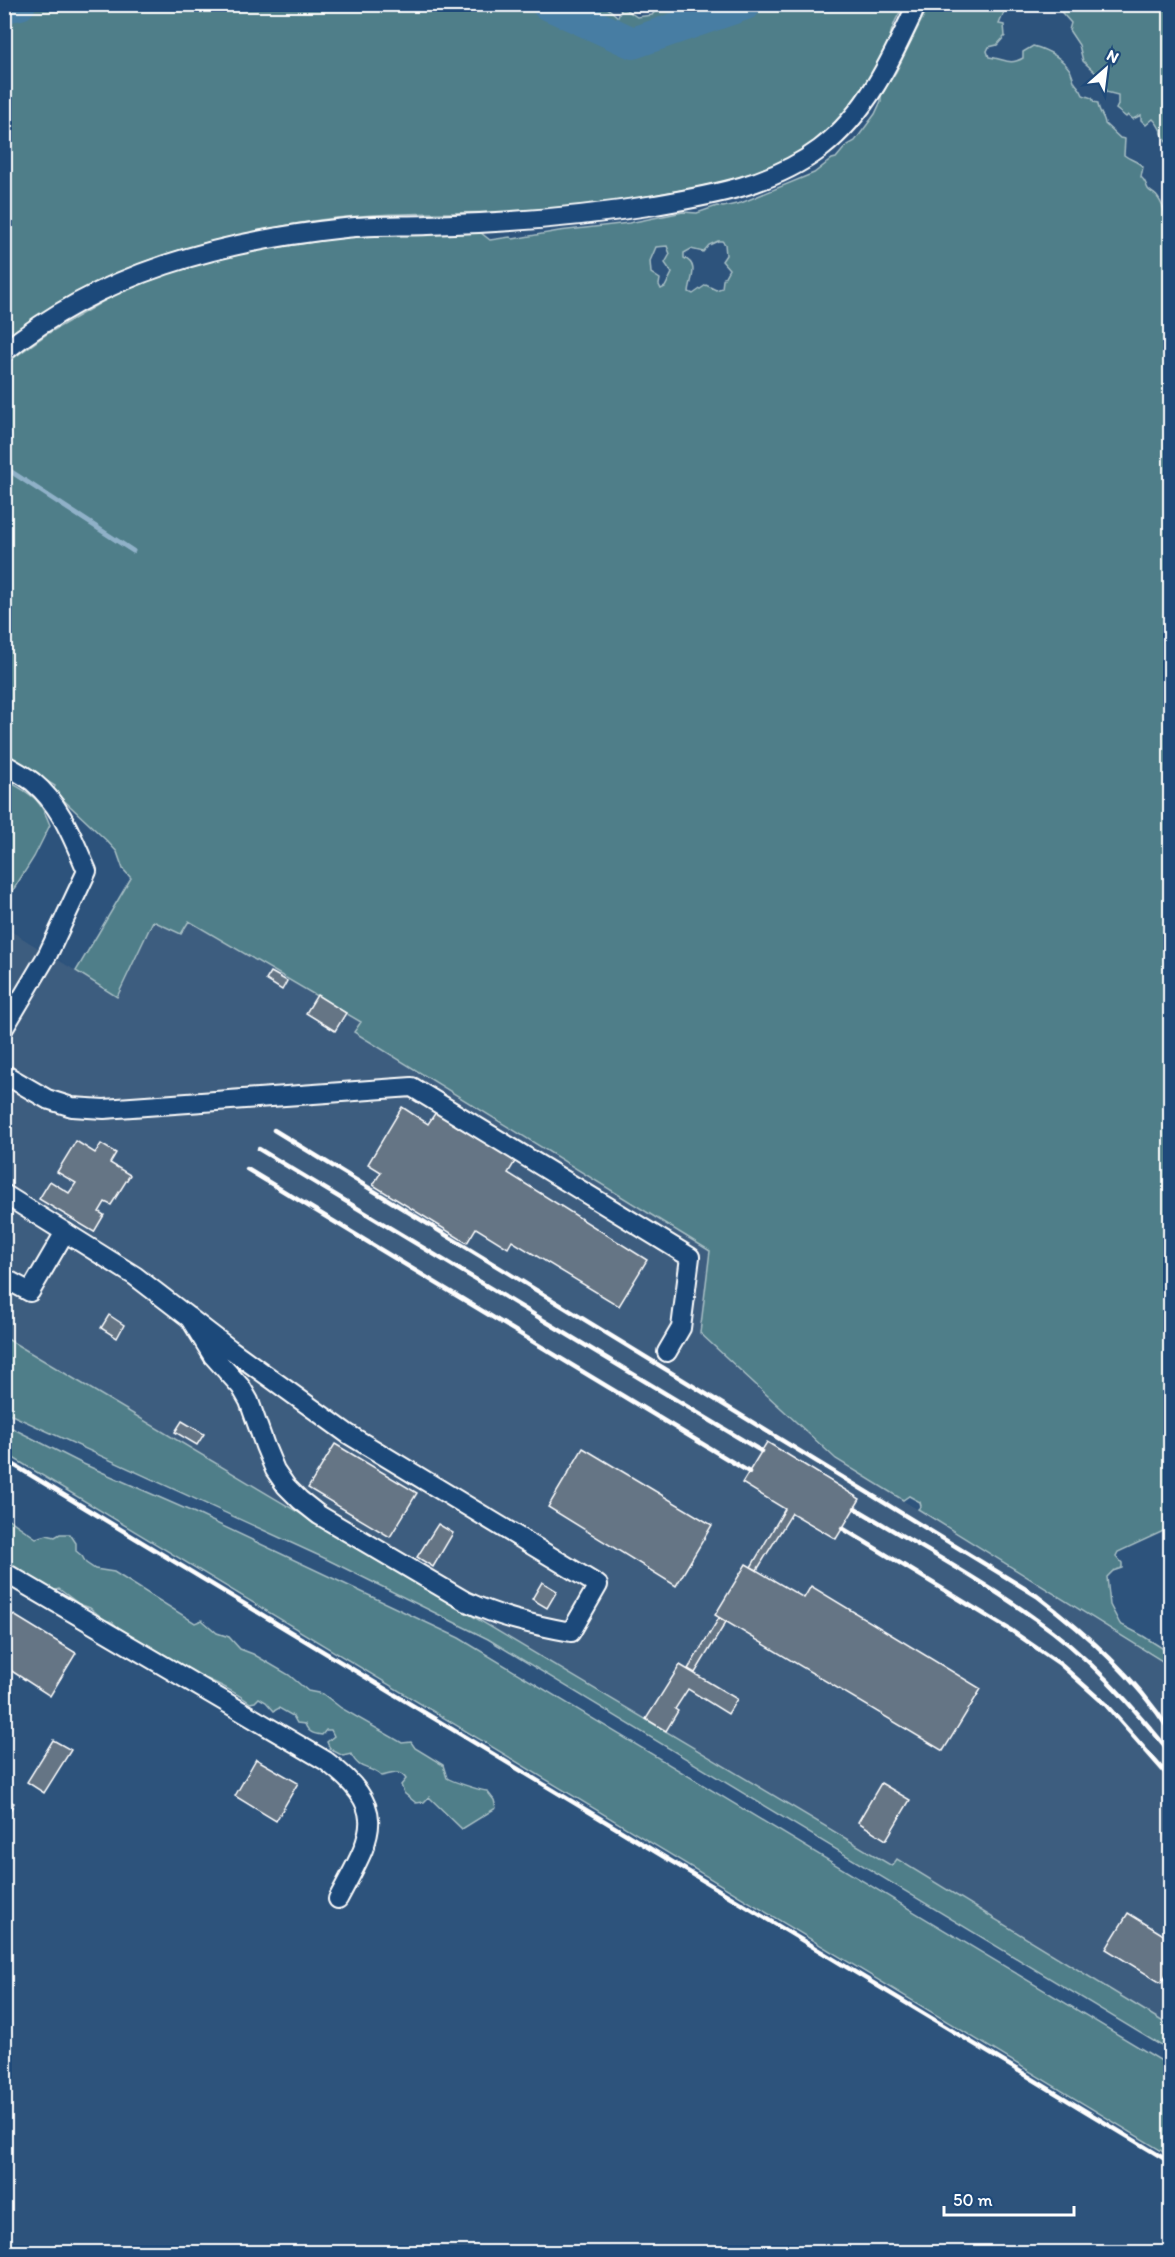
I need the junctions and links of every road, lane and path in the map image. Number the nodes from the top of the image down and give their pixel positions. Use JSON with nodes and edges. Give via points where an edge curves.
{"nodes":[{"id":1,"x":917,"y":4,"type":"edge"},
{"id":2,"x":4,"y":352,"type":"edge"},
{"id":3,"x":4,"y":764,"type":"edge"},
{"id":4,"x":4,"y":1028,"type":"edge"},
{"id":5,"x":4,"y":1074,"type":"edge"},
{"id":6,"x":4,"y":1194,"type":"edge"},
{"id":7,"x":65,"y":1232,"type":"junction"},
{"id":8,"x":4,"y":1278,"type":"edge"},
{"id":9,"x":189,"y":1317,"type":"junction"},
{"id":10,"x":667,"y":1352,"type":"dead end"},
{"id":11,"x":4,"y":1572,"type":"edge"},
{"id":12,"x":338,"y":1899,"type":"dead end"}],
"edges":[{"from":1,"to":2,"type":"street","via":[[883,75],[858,112],[820,149],[769,178],[624,210],[535,219],[345,228],[212,250],[112,286],[42,325]]},
{"from":3,"to":4,"type":"street","via":[[32,781],[50,800],[67,825],[87,871],[48,954]]},
{"from":5,"to":10,"type":"street","via":[[47,1099],[72,1107],[104,1109],[412,1087],[690,1257],[681,1328]]},
{"from":6,"to":7,"type":"street"},
{"from":7,"to":8,"type":"street","via":[[30,1292]]},
{"from":7,"to":9,"type":"street","via":[[135,1276]]},
{"from":9,"to":9,"type":"street","via":[[348,1434],[598,1585],[571,1632],[522,1623],[465,1601],[300,1500],[275,1470],[241,1387],[213,1356]]},
{"from":11,"to":12,"type":"street","via":[[326,1761],[353,1784],[366,1803],[371,1826],[364,1850]]}]}
